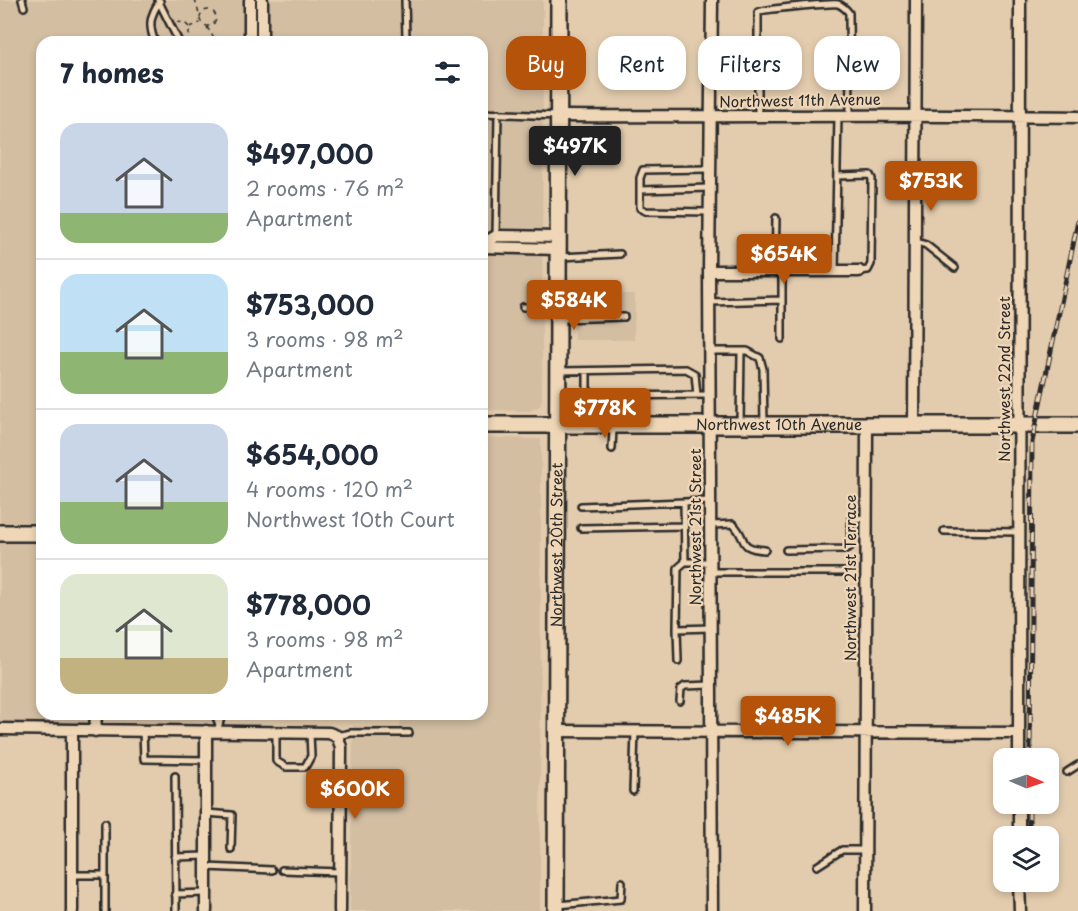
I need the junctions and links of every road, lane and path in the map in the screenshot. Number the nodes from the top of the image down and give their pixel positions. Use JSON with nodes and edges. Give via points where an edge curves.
{"nodes":[{"id":1,"x":22,"y":0,"type":"edge"},
{"id":2,"x":195,"y":0,"type":"edge"},
{"id":3,"x":250,"y":0,"type":"edge"},
{"id":4,"x":262,"y":0,"type":"edge"},
{"id":5,"x":405,"y":0,"type":"edge"},
{"id":6,"x":559,"y":0,"type":"edge"},
{"id":7,"x":712,"y":0,"type":"edge"},
{"id":8,"x":916,"y":0,"type":"edge"},
{"id":9,"x":1020,"y":0,"type":"edge"},
{"id":10,"x":159,"y":1,"type":"edge"},
{"id":11,"x":841,"y":2,"type":"edge"},
{"id":12,"x":24,"y":7,"type":"dead end"},
{"id":13,"x":200,"y":15,"type":"junction"},
{"id":14,"x":176,"y":22,"type":"dead end"},
{"id":15,"x":200,"y":23,"type":"junction"},
{"id":16,"x":189,"y":27,"type":"junction"},
{"id":17,"x":207,"y":27,"type":"junction"},
{"id":18,"x":152,"y":36,"type":"edge"},
{"id":19,"x":180,"y":36,"type":"edge"},
{"id":20,"x":188,"y":36,"type":"edge"},
{"id":21,"x":212,"y":36,"type":"edge"},
{"id":22,"x":250,"y":36,"type":"edge"},
{"id":23,"x":262,"y":36,"type":"edge"},
{"id":24,"x":405,"y":36,"type":"edge"},
{"id":25,"x":488,"y":113,"type":"edge"},
{"id":26,"x":498,"y":113,"type":"junction"},
{"id":27,"x":916,"y":114,"type":"junction"},
{"id":28,"x":838,"y":115,"type":"junction"},
{"id":29,"x":850,"y":115,"type":"junction"},
{"id":30,"x":559,"y":116,"type":"junction"},
{"id":31,"x":1020,"y":116,"type":"junction"},
{"id":32,"x":712,"y":117,"type":"junction"},
{"id":33,"x":758,"y":117,"type":"junction"},
{"id":34,"x":1078,"y":117,"type":"edge"},
{"id":35,"x":711,"y":169,"type":"junction"},
{"id":36,"x":837,"y":176,"type":"junction"},
{"id":37,"x":711,"y":188,"type":"junction"},
{"id":38,"x":640,"y":190,"type":"junction"},
{"id":39,"x":710,"y":212,"type":"junction"},
{"id":40,"x":776,"y":218,"type":"dead end"},
{"id":41,"x":496,"y":236,"type":"junction"},
{"id":42,"x":488,"y":242,"type":"edge"},
{"id":43,"x":917,"y":242,"type":"junction"},
{"id":44,"x":488,"y":246,"type":"edge"},
{"id":45,"x":558,"y":248,"type":"junction"},
{"id":46,"x":620,"y":254,"type":"dead end"},
{"id":47,"x":955,"y":268,"type":"dead end"},
{"id":48,"x":709,"y":271,"type":"junction"},
{"id":49,"x":778,"y":271,"type":"junction"},
{"id":50,"x":836,"y":271,"type":"junction"},
{"id":51,"x":859,"y":271,"type":"joint"},
{"id":52,"x":782,"y":300,"type":"junction"},
{"id":53,"x":710,"y":302,"type":"junction"},
{"id":54,"x":523,"y":307,"type":"dead end"},
{"id":55,"x":558,"y":313,"type":"junction"},
{"id":56,"x":624,"y":318,"type":"dead end"},
{"id":57,"x":782,"y":339,"type":"dead end"},
{"id":58,"x":711,"y":351,"type":"junction"},
{"id":59,"x":741,"y":351,"type":"junction"},
{"id":60,"x":558,"y":371,"type":"junction"},
{"id":61,"x":587,"y":371,"type":"junction"},
{"id":62,"x":697,"y":395,"type":"junction"},
{"id":63,"x":712,"y":395,"type":"junction"},
{"id":64,"x":603,"y":396,"type":"junction"},
{"id":65,"x":608,"y":423,"type":"junction"},
{"id":66,"x":712,"y":423,"type":"junction"},
{"id":67,"x":488,"y":424,"type":"edge"},
{"id":68,"x":558,"y":424,"type":"junction"},
{"id":69,"x":740,"y":424,"type":"junction"},
{"id":70,"x":764,"y":424,"type":"junction"},
{"id":71,"x":1078,"y":424,"type":"edge"},
{"id":72,"x":867,"y":425,"type":"junction"},
{"id":73,"x":914,"y":425,"type":"junction"},
{"id":74,"x":1020,"y":425,"type":"junction"},
{"id":75,"x":612,"y":449,"type":"dead end"},
{"id":76,"x":712,"y":501,"type":"junction"},
{"id":77,"x":684,"y":503,"type":"junction"},
{"id":78,"x":580,"y":506,"type":"dead end"},
{"id":79,"x":866,"y":518,"type":"junction"},
{"id":80,"x":712,"y":525,"type":"junction"},
{"id":81,"x":685,"y":526,"type":"junction"},
{"id":82,"x":581,"y":528,"type":"dead end"},
{"id":83,"x":944,"y":531,"type":"dead end"},
{"id":84,"x":1019,"y":532,"type":"junction"},
{"id":85,"x":0,"y":533,"type":"edge"},
{"id":86,"x":36,"y":533,"type":"edge"},
{"id":87,"x":765,"y":550,"type":"dead end"},
{"id":88,"x":786,"y":550,"type":"dead end"},
{"id":89,"x":685,"y":562,"type":"junction"},
{"id":90,"x":711,"y":567,"type":"junction"},
{"id":91,"x":844,"y":572,"type":"dead end"},
{"id":92,"x":711,"y":628,"type":"junction"},
{"id":93,"x":677,"y":629,"type":"junction"},
{"id":94,"x":678,"y":661,"type":"dead end"},
{"id":95,"x":711,"y":685,"type":"junction"},
{"id":96,"x":681,"y":701,"type":"dead end"},
{"id":97,"x":96,"y":720,"type":"edge"},
{"id":98,"x":215,"y":720,"type":"edge"},
{"id":99,"x":219,"y":720,"type":"edge"},
{"id":100,"x":0,"y":729,"type":"edge"},
{"id":101,"x":214,"y":729,"type":"junction"},
{"id":102,"x":72,"y":730,"type":"junction"},
{"id":103,"x":95,"y":731,"type":"junction"},
{"id":104,"x":143,"y":731,"type":"junction"},
{"id":105,"x":557,"y":731,"type":"junction"},
{"id":106,"x":276,"y":732,"type":"junction"},
{"id":107,"x":634,"y":732,"type":"junction"},
{"id":108,"x":710,"y":732,"type":"junction"},
{"id":109,"x":310,"y":733,"type":"junction"},
{"id":110,"x":409,"y":733,"type":"dead end"},
{"id":111,"x":866,"y":733,"type":"junction"},
{"id":112,"x":1019,"y":733,"type":"junction"},
{"id":113,"x":337,"y":736,"type":"junction"},
{"id":114,"x":1019,"y":748,"type":"edge"},
{"id":115,"x":206,"y":760,"type":"junction"},
{"id":116,"x":1078,"y":765,"type":"edge"},
{"id":117,"x":1078,"y":772,"type":"edge"},
{"id":118,"x":175,"y":776,"type":"dead end"},
{"id":119,"x":633,"y":792,"type":"dead end"},
{"id":120,"x":206,"y":813,"type":"junction"},
{"id":121,"x":105,"y":823,"type":"dead end"},
{"id":122,"x":231,"y":849,"type":"dead end"},
{"id":123,"x":866,"y":850,"type":"junction"},
{"id":124,"x":175,"y":857,"type":"junction"},
{"id":125,"x":206,"y":862,"type":"junction"},
{"id":126,"x":817,"y":866,"type":"dead end"},
{"id":127,"x":272,"y":870,"type":"dead end"},
{"id":128,"x":282,"y":870,"type":"dead end"},
{"id":129,"x":340,"y":872,"type":"junction"},
{"id":130,"x":72,"y":875,"type":"junction"},
{"id":131,"x":105,"y":875,"type":"junction"},
{"id":132,"x":622,"y":882,"type":"dead end"},
{"id":133,"x":1020,"y":892,"type":"edge"},
{"id":134,"x":206,"y":893,"type":"junction"},
{"id":135,"x":176,"y":894,"type":"junction"},
{"id":136,"x":556,"y":908,"type":"edge"},
{"id":137,"x":72,"y":911,"type":"edge"},
{"id":138,"x":105,"y":911,"type":"edge"},
{"id":139,"x":176,"y":911,"type":"edge"},
{"id":140,"x":206,"y":911,"type":"edge"},
{"id":141,"x":340,"y":911,"type":"edge"},
{"id":142,"x":712,"y":911,"type":"edge"},
{"id":143,"x":865,"y":911,"type":"edge"},
{"id":144,"x":1020,"y":911,"type":"edge"}],
"edges":[{"from":1,"to":12,"type":"lane"},
{"from":2,"to":13,"type":"path"},
{"from":3,"to":22,"type":"street"},
{"from":4,"to":23,"type":"street"},
{"from":5,"to":24,"type":"lane"},
{"from":6,"to":30,"type":"main road","name":"Northwest 20th Street"},
{"from":7,"to":32,"type":"street","name":"Northwest 21st Street"},
{"from":8,"to":27,"type":"street"},
{"from":9,"to":31,"type":"street","name":"Northwest 22nd Street"},
{"from":10,"to":18,"type":"lane","via":[[150,21]]},
{"from":10,"to":19,"type":"lane"},
{"from":11,"to":29,"type":"lane","via":[[850,21]]},
{"from":11,"to":33,"type":"lane","via":[[758,12]]},
{"from":13,"to":15,"type":"path"},
{"from":13,"to":17,"type":"path","via":[[205,10],[215,14],[215,21]]},
{"from":14,"to":16,"type":"path"},
{"from":15,"to":16,"type":"path"},
{"from":15,"to":17,"type":"path"},
{"from":16,"to":20,"type":"path"},
{"from":17,"to":21,"type":"path"},
{"from":25,"to":26,"type":"lane"},
{"from":26,"to":30,"type":"lane"},
{"from":26,"to":41,"type":"lane"},
{"from":27,"to":29,"type":"street","name":"Northwest 11th Avenue"},
{"from":27,"to":31,"type":"street","name":"Northwest 11th Avenue"},
{"from":27,"to":43,"type":"street"},
{"from":28,"to":29,"type":"street","name":"Northwest 11th Avenue"},
{"from":28,"to":33,"type":"street","name":"Northwest 11th Avenue"},
{"from":28,"to":36,"type":"lane"},
{"from":30,"to":32,"type":"street","name":"Northwest 11th Avenue"},
{"from":30,"to":45,"type":"main road","name":"Northwest 20th Street"},
{"from":31,"to":34,"type":"street","name":"Northwest 11th Avenue"},
{"from":31,"to":74,"type":"street","name":"Northwest 22nd Street"},
{"from":32,"to":33,"type":"street","name":"Northwest 11th Avenue"},
{"from":32,"to":35,"type":"street","name":"Northwest 21st Street"},
{"from":35,"to":37,"type":"street","name":"Northwest 21st Street"},
{"from":35,"to":38,"type":"lane","via":[[643,170]]},
{"from":36,"to":50,"type":"lane"},
{"from":36,"to":51,"type":"lane","via":[[870,175],[872,179],[871,268]]},
{"from":37,"to":38,"type":"lane"},
{"from":37,"to":39,"type":"street","name":"Northwest 21st Street"},
{"from":38,"to":39,"type":"lane","via":[[642,211]]},
{"from":39,"to":48,"type":"street","name":"Northwest 21st Street"},
{"from":40,"to":49,"type":"lane"},
{"from":41,"to":42,"type":"street"},
{"from":41,"to":45,"type":"street"},
{"from":43,"to":47,"type":"lane","via":[[926,244]]},
{"from":43,"to":73,"type":"street"},
{"from":44,"to":45,"type":"street"},
{"from":45,"to":46,"type":"lane"},
{"from":45,"to":55,"type":"main road","name":"Northwest 20th Street"},
{"from":48,"to":49,"type":"street"},
{"from":48,"to":53,"type":"street","name":"Northwest 21st Street"},
{"from":49,"to":50,"type":"street"},
{"from":49,"to":52,"type":"lane"},
{"from":50,"to":51,"type":"street"},
{"from":52,"to":53,"type":"lane"},
{"from":52,"to":57,"type":"lane"},
{"from":53,"to":58,"type":"street","name":"Northwest 21st Street"},
{"from":54,"to":55,"type":"lane"},
{"from":55,"to":56,"type":"lane"},
{"from":55,"to":60,"type":"main road","name":"Northwest 20th Street"},
{"from":58,"to":59,"type":"lane"},
{"from":58,"to":63,"type":"street","name":"Northwest 21st Street"},
{"from":59,"to":69,"type":"lane"},
{"from":59,"to":70,"type":"lane","via":[[760,358]]},
{"from":60,"to":61,"type":"lane"},
{"from":60,"to":68,"type":"main road","name":"Northwest 20th Street"},
{"from":61,"to":62,"type":"lane","via":[[686,369],[695,374]]},
{"from":61,"to":64,"type":"lane","via":[[588,394]]},
{"from":62,"to":63,"type":"lane"},
{"from":62,"to":64,"type":"lane"},
{"from":63,"to":66,"type":"street","name":"Northwest 21st Street"},
{"from":64,"to":65,"type":"lane"},
{"from":65,"to":66,"type":"main road","name":"Northwest 10th Avenue"},
{"from":65,"to":68,"type":"main road","name":"Northwest 10th Avenue"},
{"from":65,"to":75,"type":"lane"},
{"from":66,"to":69,"type":"main road","name":"Northwest 10th Avenue"},
{"from":66,"to":76,"type":"street","name":"Northwest 21st Street"},
{"from":67,"to":68,"type":"main road","name":"Northwest 10th Avenue"},
{"from":68,"to":105,"type":"main road","name":"Northwest 20th Street"},
{"from":69,"to":70,"type":"main road","name":"Northwest 10th Avenue"},
{"from":70,"to":72,"type":"main road","name":"Northwest 10th Avenue"},
{"from":71,"to":74,"type":"main road","name":"Northwest 10th Avenue"},
{"from":72,"to":73,"type":"main road","name":"Northwest 10th Avenue"},
{"from":72,"to":79,"type":"street","name":"Northwest 21st Terrace"},
{"from":73,"to":74,"type":"main road","name":"Northwest 10th Avenue"},
{"from":74,"to":84,"type":"street","name":"Northwest 22nd Street"},
{"from":76,"to":77,"type":"lane"},
{"from":76,"to":80,"type":"street","name":"Northwest 21st Street"},
{"from":77,"to":78,"type":"lane"},
{"from":77,"to":81,"type":"lane"},
{"from":79,"to":88,"type":"lane","via":[[851,519],[850,547],[846,549]]},
{"from":79,"to":111,"type":"street","name":"Northwest 21st Terrace"},
{"from":80,"to":87,"type":"lane","via":[[732,525],[749,549]]},
{"from":80,"to":90,"type":"street","name":"Northwest 21st Street"},
{"from":81,"to":82,"type":"lane"},
{"from":81,"to":89,"type":"lane"},
{"from":83,"to":84,"type":"lane"},
{"from":84,"to":112,"type":"street","name":"Northwest 22nd Street"},
{"from":85,"to":86,"type":"main road"},
{"from":89,"to":90,"type":"lane"},
{"from":89,"to":93,"type":"lane","via":[[678,568]]},
{"from":90,"to":91,"type":"lane"},
{"from":90,"to":92,"type":"street","name":"Northwest 21st Street"},
{"from":92,"to":93,"type":"lane"},
{"from":92,"to":95,"type":"street","name":"Northwest 21st Street"},
{"from":93,"to":94,"type":"lane"},
{"from":95,"to":96,"type":"lane","via":[[685,686],[681,689]]},
{"from":95,"to":108,"type":"street","name":"Northwest 21st Street"},
{"from":97,"to":103,"type":"street"},
{"from":98,"to":101,"type":"lane"},
{"from":99,"to":101,"type":"lane"},
{"from":100,"to":102,"type":"street"},
{"from":101,"to":104,"type":"street"},
{"from":101,"to":106,"type":"street"},
{"from":101,"to":115,"type":"street"},
{"from":102,"to":103,"type":"street"},
{"from":102,"to":130,"type":"street"},
{"from":103,"to":104,"type":"street"},
{"from":104,"to":115,"type":"lane","via":[[144,759]]},
{"from":105,"to":107,"type":"street"},
{"from":105,"to":136,"type":"main road","name":"Northwest 20th Street"},
{"from":106,"to":109,"type":"street"},
{"from":106,"to":109,"type":"lane","via":[[276,761],[286,767],[309,765]]},
{"from":107,"to":108,"type":"street"},
{"from":107,"to":119,"type":"lane"},
{"from":108,"to":111,"type":"street"},
{"from":108,"to":142,"type":"street","name":"Northwest 21st Street"},
{"from":109,"to":113,"type":"street"},
{"from":110,"to":113,"type":"lane"},
{"from":111,"to":112,"type":"street"},
{"from":111,"to":123,"type":"street","name":"Northwest 21st Terrace"},
{"from":112,"to":114,"type":"street","name":"Northwest 22nd Street"},
{"from":113,"to":129,"type":"street","via":[[341,747]]},
{"from":115,"to":120,"type":"street"},
{"from":116,"to":117,"type":"lane","via":[[1067,772]]},
{"from":118,"to":124,"type":"lane"},
{"from":120,"to":122,"type":"lane","via":[[232,815]]},
{"from":120,"to":125,"type":"street"},
{"from":121,"to":131,"type":"lane"},
{"from":123,"to":126,"type":"lane","via":[[842,850]]},
{"from":123,"to":143,"type":"street","name":"Northwest 21st Terrace"},
{"from":124,"to":125,"type":"lane"},
{"from":124,"to":135,"type":"lane"},
{"from":125,"to":127,"type":"lane"},
{"from":125,"to":134,"type":"street"},
{"from":128,"to":129,"type":"lane"},
{"from":129,"to":141,"type":"street"},
{"from":130,"to":131,"type":"lane"},
{"from":130,"to":137,"type":"street"},
{"from":131,"to":138,"type":"lane"},
{"from":132,"to":136,"type":"lane","via":[[621,899]]},
{"from":133,"to":144,"type":"street"},
{"from":134,"to":135,"type":"lane"},
{"from":134,"to":140,"type":"street"},
{"from":135,"to":139,"type":"lane"}]}
